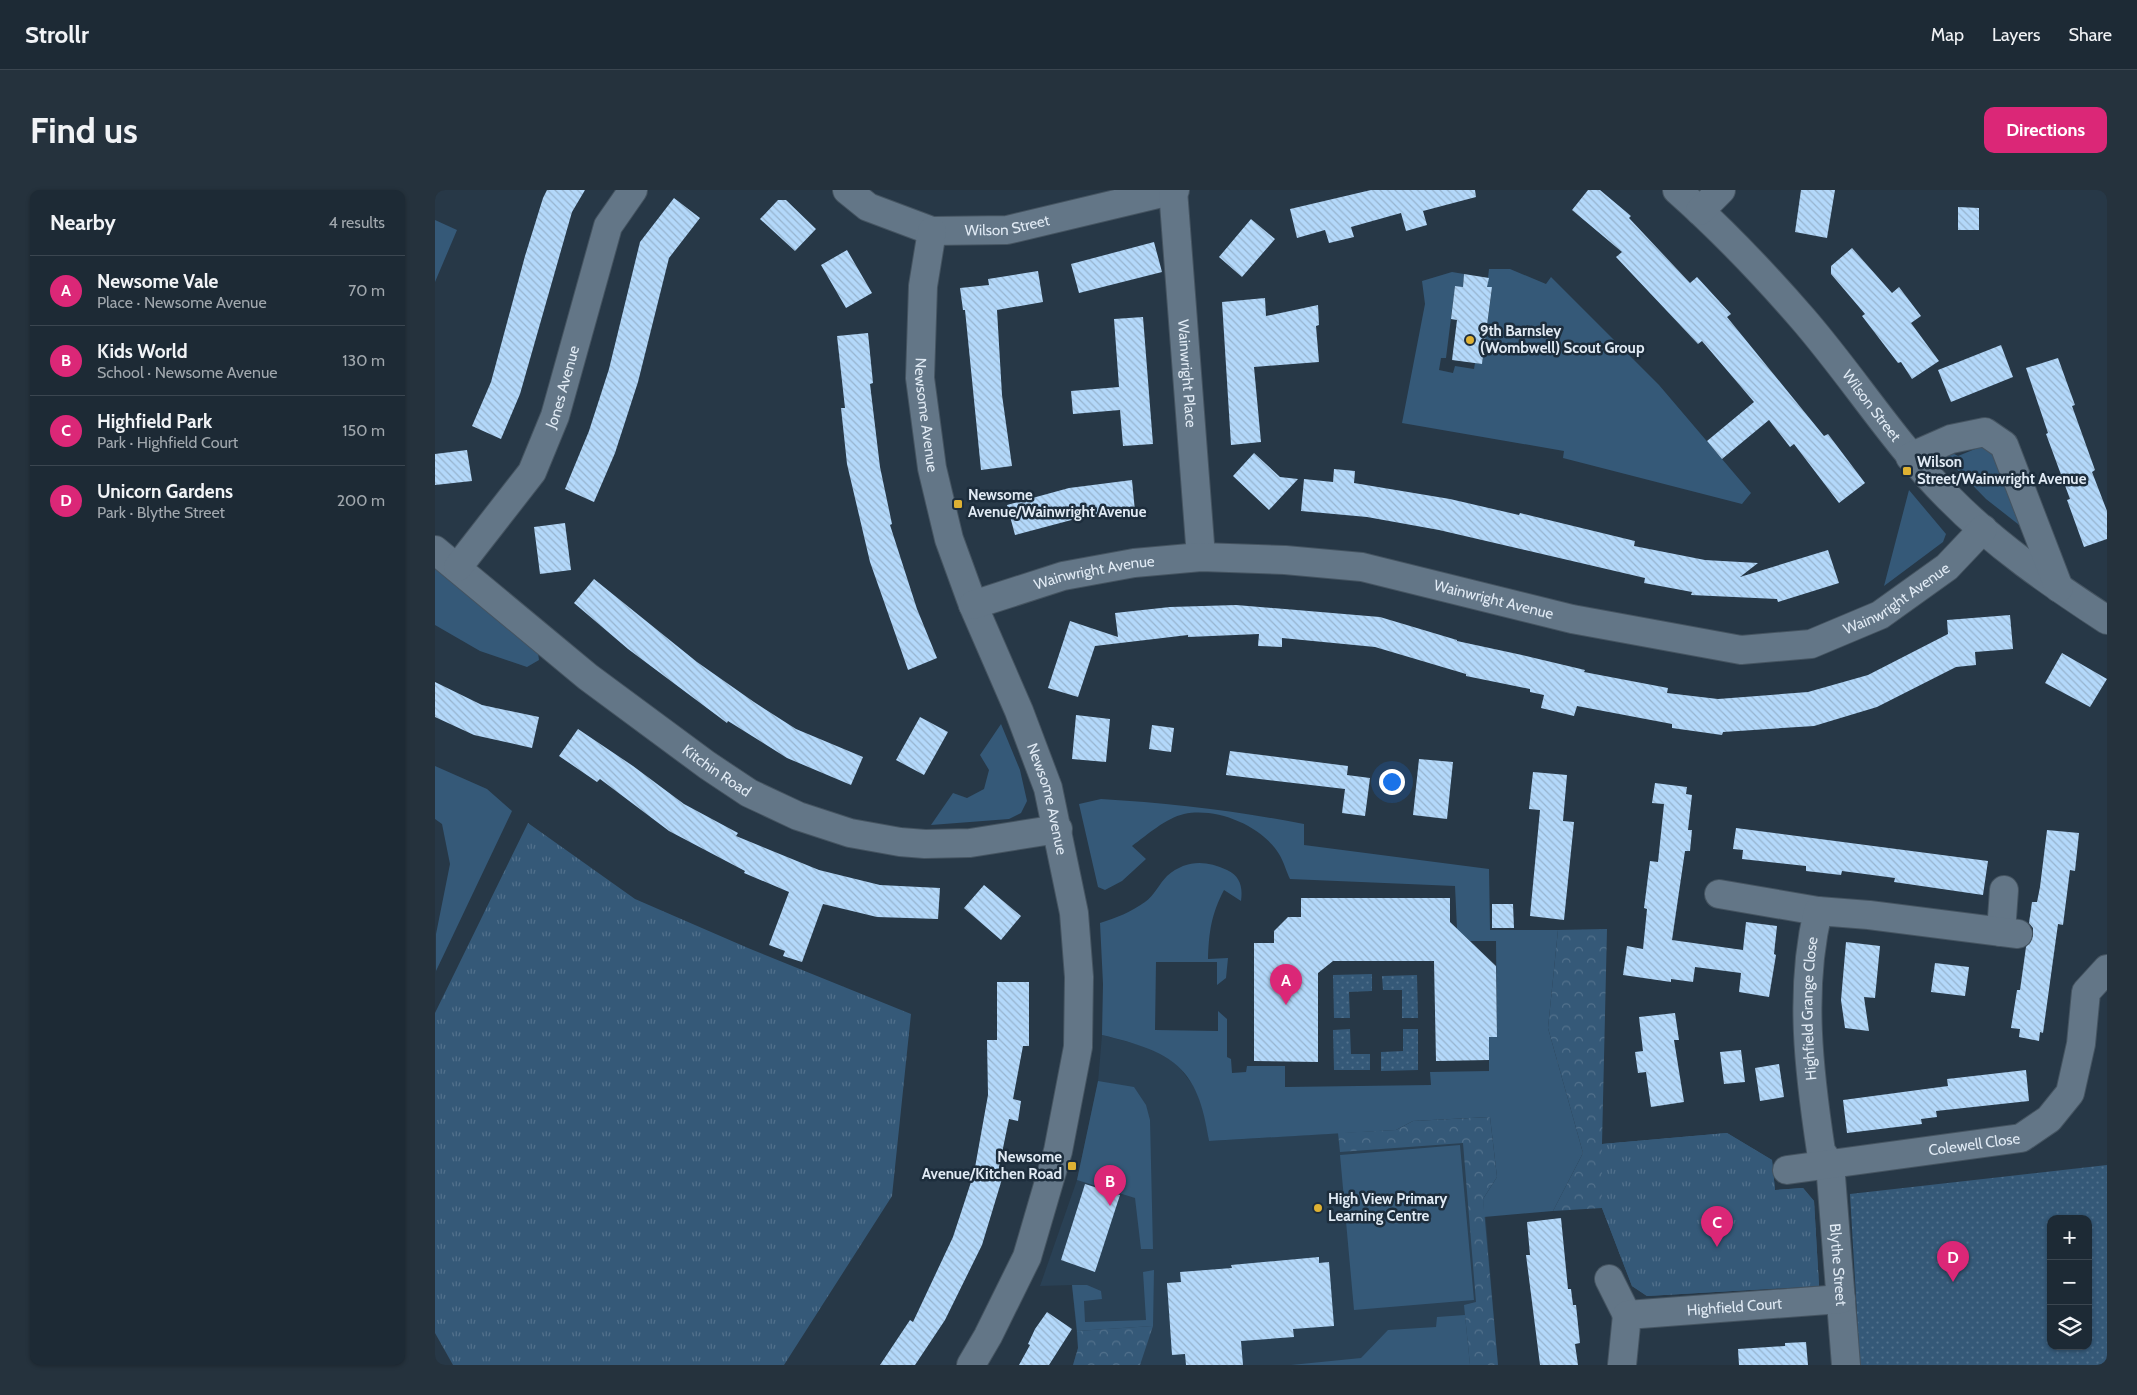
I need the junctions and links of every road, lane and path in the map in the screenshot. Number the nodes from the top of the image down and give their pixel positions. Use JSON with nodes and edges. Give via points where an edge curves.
{"nodes":[{"id":1,"x":633,"y":190,"type":"edge"},
{"id":2,"x":847,"y":190,"type":"edge"},
{"id":3,"x":1174,"y":190,"type":"edge"},
{"id":4,"x":1677,"y":190,"type":"edge"},
{"id":5,"x":1721,"y":190,"type":"edge"},
{"id":6,"x":1700,"y":211,"type":"junction"},
{"id":7,"x":931,"y":231,"type":"junction"},
{"id":8,"x":1910,"y":457,"type":"junction"},
{"id":9,"x":1983,"y":530,"type":"junction"},
{"id":10,"x":435,"y":550,"type":"edge"},
{"id":11,"x":1201,"y":557,"type":"junction"},
{"id":12,"x":458,"y":567,"type":"junction"},
{"id":13,"x":2059,"y":588,"type":"junction"},
{"id":14,"x":973,"y":605,"type":"junction"},
{"id":15,"x":2107,"y":620,"type":"edge"},
{"id":16,"x":1058,"y":829,"type":"junction"},
{"id":17,"x":2004,"y":890,"type":"dead end"},
{"id":18,"x":1719,"y":894,"type":"dead end"},
{"id":19,"x":1818,"y":911,"type":"junction"},
{"id":20,"x":2107,"y":969,"type":"edge"},
{"id":21,"x":1830,"y":1164,"type":"junction"},
{"id":22,"x":1787,"y":1170,"type":"dead end"},
{"id":23,"x":1609,"y":1279,"type":"dead end"},
{"id":24,"x":1841,"y":1299,"type":"junction"},
{"id":25,"x":1627,"y":1315,"type":"junction"},
{"id":26,"x":971,"y":1365,"type":"edge"},
{"id":27,"x":1622,"y":1365,"type":"edge"},
{"id":28,"x":1846,"y":1365,"type":"edge"}],
"edges":[{"from":1,"to":12,"type":"street","name":"Jones Avenue","via":[[609,226],[555,416],[532,472]]},
{"from":2,"to":7,"type":"street","name":"Wilson Street","via":[[867,207]]},
{"from":3,"to":7,"type":"street","name":"Wilson Street","via":[[1007,230]]},
{"from":3,"to":11,"type":"street","name":"Wainwright Place"},
{"from":4,"to":6,"type":"street","name":"Wilson Street"},
{"from":5,"to":6,"type":"street"},
{"from":6,"to":8,"type":"street","name":"Wilson Street","via":[[1803,320]]},
{"from":7,"to":14,"type":"street","name":"Newsome Avenue","via":[[923,286],[921,378],[932,468],[949,538]]},
{"from":8,"to":9,"type":"street","name":"Wilson Street"},
{"from":8,"to":13,"type":"street","via":[[1951,439],[1985,432],[2004,445]]},
{"from":9,"to":11,"type":"street","name":"Wainwright Avenue","via":[[1947,567],[1880,614],[1811,644],[1741,650],[1572,619],[1362,566]]},
{"from":9,"to":13,"type":"street","name":"Wilson Street"},
{"from":10,"to":12,"type":"street","name":"Kitchin Road"},
{"from":11,"to":14,"type":"street","name":"Wainwright Avenue","via":[[1134,562],[1063,576]]},
{"from":12,"to":16,"type":"street","name":"Kitchin Road","via":[[587,677],[707,765],[749,793],[798,816],[850,833],[925,844],[970,843]]},
{"from":13,"to":15,"type":"street","name":"Wilson Street"},
{"from":14,"to":16,"type":"street","name":"Newsome Avenue","via":[[1019,711],[1048,788]]},
{"from":16,"to":26,"type":"street","name":"Newsome Avenue","via":[[1074,913],[1079,977],[1078,1048],[1058,1151],[1027,1257]]},
{"from":17,"to":19,"type":"street","via":[[2009,933]]},
{"from":18,"to":19,"type":"street"},
{"from":19,"to":21,"type":"street","name":"Highfield Grange Close","via":[[1813,930],[1806,1022],[1821,1151]]},
{"from":20,"to":21,"type":"street","name":"Colewell Close","via":[[2086,992],[2081,1044],[2070,1093],[2042,1124],[2021,1138]]},
{"from":21,"to":22,"type":"street","name":"Colewell Close"},
{"from":21,"to":24,"type":"street","name":"Blythe Street"},
{"from":23,"to":25,"type":"street"},
{"from":24,"to":25,"type":"street","name":"Highfield Court"},
{"from":24,"to":28,"type":"street","name":"Blythe Street"},
{"from":25,"to":27,"type":"street"}]}
